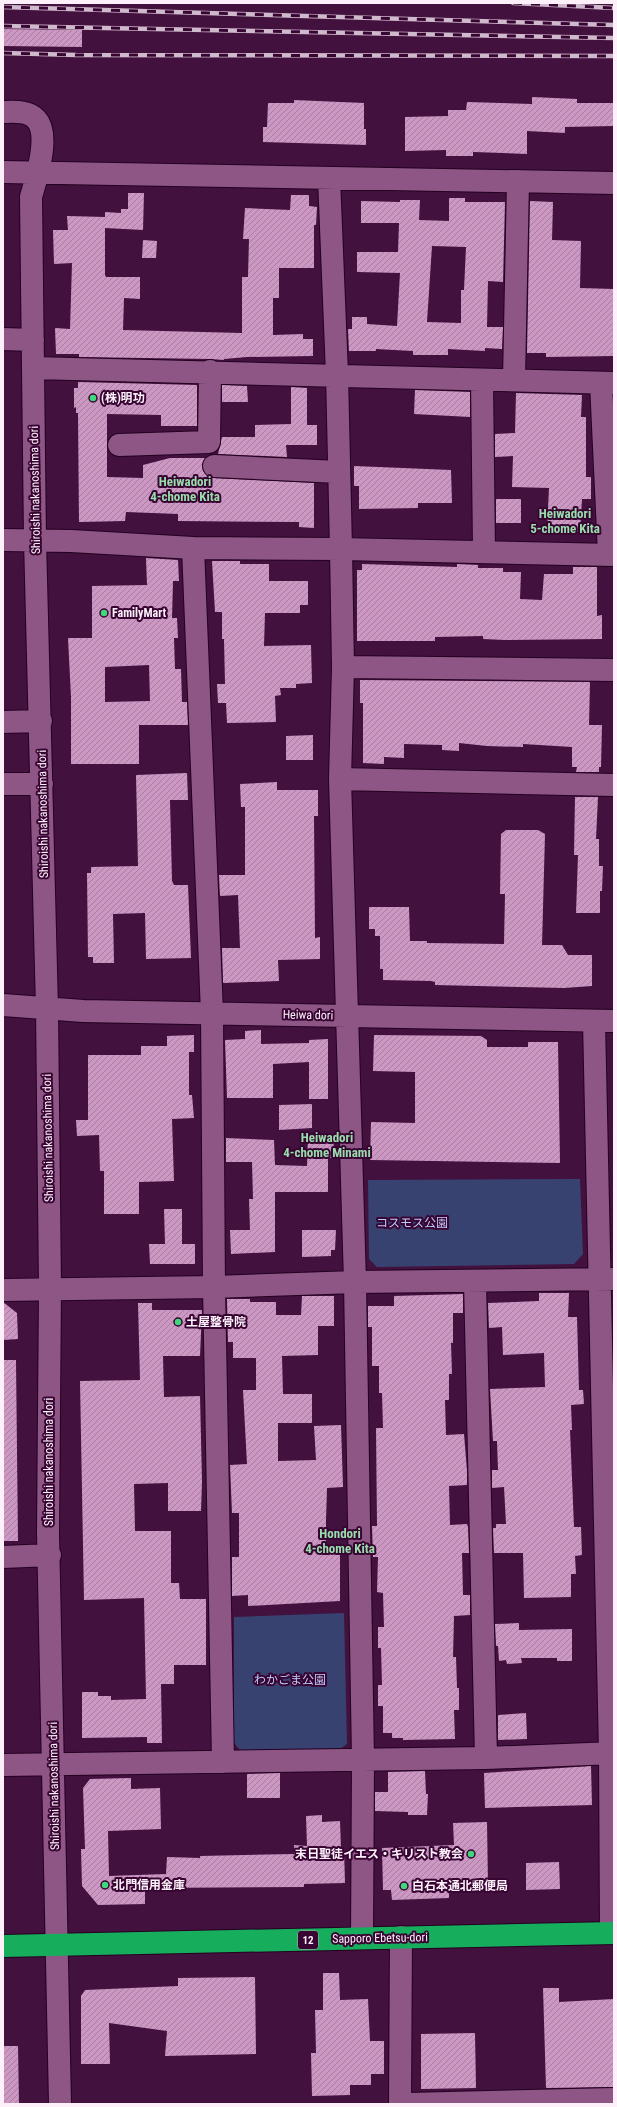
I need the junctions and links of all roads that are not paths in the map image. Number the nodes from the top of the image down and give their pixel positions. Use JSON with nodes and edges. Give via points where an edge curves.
{"nodes":[{"id":1,"x":3,"y":112,"type":"edge"},
{"id":2,"x":3,"y":172,"type":"edge"},
{"id":3,"x":38,"y":173,"type":"junction"},
{"id":4,"x":329,"y":178,"type":"junction"},
{"id":5,"x":518,"y":181,"type":"junction"},
{"id":6,"x":614,"y":183,"type":"edge"},
{"id":7,"x":3,"y":339,"type":"edge"},
{"id":8,"x":33,"y":340,"type":"junction"},
{"id":9,"x":34,"y":368,"type":"junction"},
{"id":10,"x":210,"y":371,"type":"junction"},
{"id":11,"x":337,"y":374,"type":"junction"},
{"id":12,"x":482,"y":380,"type":"junction"},
{"id":13,"x":514,"y":380,"type":"junction"},
{"id":14,"x":608,"y":383,"type":"edge"},
{"id":15,"x":118,"y":445,"type":"dead end"},
{"id":16,"x":214,"y":466,"type":"dead end"},
{"id":17,"x":339,"y":472,"type":"junction"},
{"id":18,"x":3,"y":540,"type":"edge"},
{"id":19,"x":35,"y":540,"type":"junction"},
{"id":20,"x":193,"y":548,"type":"junction"},
{"id":21,"x":341,"y":549,"type":"junction"},
{"id":22,"x":484,"y":551,"type":"junction"},
{"id":23,"x":612,"y":554,"type":"edge"},
{"id":24,"x":343,"y":666,"type":"junction"},
{"id":25,"x":614,"y":670,"type":"edge"},
{"id":26,"x":41,"y":721,"type":"junction"},
{"id":27,"x":3,"y":722,"type":"edge"},
{"id":28,"x":340,"y":779,"type":"junction"},
{"id":29,"x":7,"y":784,"type":"edge"},
{"id":30,"x":42,"y":784,"type":"junction"},
{"id":31,"x":614,"y":785,"type":"edge"},
{"id":32,"x":3,"y":1005,"type":"edge"},
{"id":33,"x":47,"y":1009,"type":"junction"},
{"id":34,"x":212,"y":1013,"type":"junction"},
{"id":35,"x":348,"y":1015,"type":"junction"},
{"id":36,"x":604,"y":1021,"type":"edge"},
{"id":37,"x":607,"y":1279,"type":"edge"},
{"id":38,"x":355,"y":1282,"type":"junction"},
{"id":39,"x":475,"y":1282,"type":"junction"},
{"id":40,"x":214,"y":1287,"type":"junction"},
{"id":41,"x":50,"y":1289,"type":"junction"},
{"id":42,"x":3,"y":1290,"type":"edge"},
{"id":43,"x":610,"y":1546,"type":"edge"},
{"id":44,"x":50,"y":1555,"type":"junction"},
{"id":45,"x":3,"y":1557,"type":"edge"},
{"id":46,"x":612,"y":1753,"type":"edge"},
{"id":47,"x":486,"y":1758,"type":"junction"},
{"id":48,"x":363,"y":1760,"type":"junction"},
{"id":49,"x":223,"y":1762,"type":"junction"},
{"id":50,"x":53,"y":1763,"type":"junction"},
{"id":51,"x":3,"y":1765,"type":"edge"},
{"id":52,"x":612,"y":1933,"type":"edge"},
{"id":53,"x":401,"y":1937,"type":"junction"},
{"id":54,"x":362,"y":1938,"type":"junction"},
{"id":55,"x":58,"y":1944,"type":"junction"},
{"id":56,"x":3,"y":1946,"type":"edge"},
{"id":57,"x":614,"y":2099,"type":"edge"},
{"id":58,"x":60,"y":2104,"type":"edge"},
{"id":59,"x":400,"y":2104,"type":"edge"},
{"id":60,"x":408,"y":2104,"type":"edge"}],
"edges":[{"from":1,"to":3,"type":"street","name":"Shiroishi nakanoshima dori","via":[[29,114],[36,119],[41,133],[42,156]]},
{"from":2,"to":3,"type":"street"},
{"from":3,"to":4,"type":"street"},
{"from":3,"to":8,"type":"street","name":"Shiroishi nakanoshima dori","via":[[31,198]]},
{"from":4,"to":5,"type":"street"},
{"from":4,"to":11,"type":"street"},
{"from":5,"to":6,"type":"street"},
{"from":5,"to":13,"type":"street"},
{"from":7,"to":8,"type":"street"},
{"from":8,"to":9,"type":"street","name":"Shiroishi nakanoshima dori"},
{"from":9,"to":10,"type":"street"},
{"from":9,"to":19,"type":"street","name":"Shiroishi nakanoshima dori"},
{"from":10,"to":11,"type":"street"},
{"from":10,"to":15,"type":"street","via":[[209,442]]},
{"from":11,"to":12,"type":"street"},
{"from":11,"to":17,"type":"street"},
{"from":12,"to":13,"type":"street"},
{"from":12,"to":22,"type":"street"},
{"from":13,"to":14,"type":"street"},
{"from":14,"to":23,"type":"street"},
{"from":16,"to":17,"type":"street"},
{"from":17,"to":21,"type":"street"},
{"from":18,"to":19,"type":"street"},
{"from":19,"to":20,"type":"street"},
{"from":19,"to":26,"type":"street","name":"Shiroishi nakanoshima dori"},
{"from":20,"to":21,"type":"street"},
{"from":20,"to":34,"type":"street"},
{"from":21,"to":22,"type":"street"},
{"from":21,"to":24,"type":"street"},
{"from":22,"to":23,"type":"street"},
{"from":24,"to":25,"type":"street"},
{"from":24,"to":28,"type":"street"},
{"from":26,"to":27,"type":"street"},
{"from":26,"to":30,"type":"street","name":"Shiroishi nakanoshima dori"},
{"from":28,"to":31,"type":"street"},
{"from":28,"to":35,"type":"street"},
{"from":29,"to":30,"type":"street"},
{"from":30,"to":33,"type":"street","name":"Shiroishi nakanoshima dori"},
{"from":32,"to":33,"type":"street","name":"Heiwa dori"},
{"from":33,"to":34,"type":"street","name":"Heiwa dori"},
{"from":33,"to":41,"type":"street","name":"Shiroishi nakanoshima dori"},
{"from":34,"to":35,"type":"street","name":"Heiwa dori"},
{"from":34,"to":40,"type":"street"},
{"from":35,"to":36,"type":"street","name":"Heiwa dori"},
{"from":35,"to":38,"type":"street"},
{"from":36,"to":37,"type":"street"},
{"from":37,"to":39,"type":"street"},
{"from":37,"to":43,"type":"street"},
{"from":38,"to":39,"type":"street"},
{"from":38,"to":40,"type":"street"},
{"from":38,"to":48,"type":"street"},
{"from":39,"to":47,"type":"street"},
{"from":40,"to":41,"type":"street"},
{"from":40,"to":49,"type":"street"},
{"from":41,"to":42,"type":"street"},
{"from":41,"to":44,"type":"street","name":"Shiroishi nakanoshima dori"},
{"from":43,"to":46,"type":"street"},
{"from":44,"to":45,"type":"street"},
{"from":44,"to":50,"type":"street","name":"Shiroishi nakanoshima dori"},
{"from":46,"to":47,"type":"street"},
{"from":46,"to":52,"type":"street"},
{"from":47,"to":48,"type":"street"},
{"from":48,"to":49,"type":"street"},
{"from":48,"to":54,"type":"street"},
{"from":49,"to":50,"type":"street"},
{"from":50,"to":51,"type":"street"},
{"from":50,"to":55,"type":"street","name":"Shiroishi nakanoshima dori"},
{"from":52,"to":53,"type":"highway","name":"Sapporo Ebetsu-dori","number":"12"},
{"from":53,"to":54,"type":"highway","name":"Sapporo Ebetsu-dori","number":"12"},
{"from":53,"to":59,"type":"street"},
{"from":54,"to":55,"type":"highway","name":"Sapporo Ebetsu-dori","number":"12"},
{"from":55,"to":56,"type":"highway","name":"Sapporo Ebetsu-dori","number":"12"},
{"from":55,"to":58,"type":"street","name":"Shiroishi nakanoshima dori"},
{"from":57,"to":60,"type":"street"}]}
